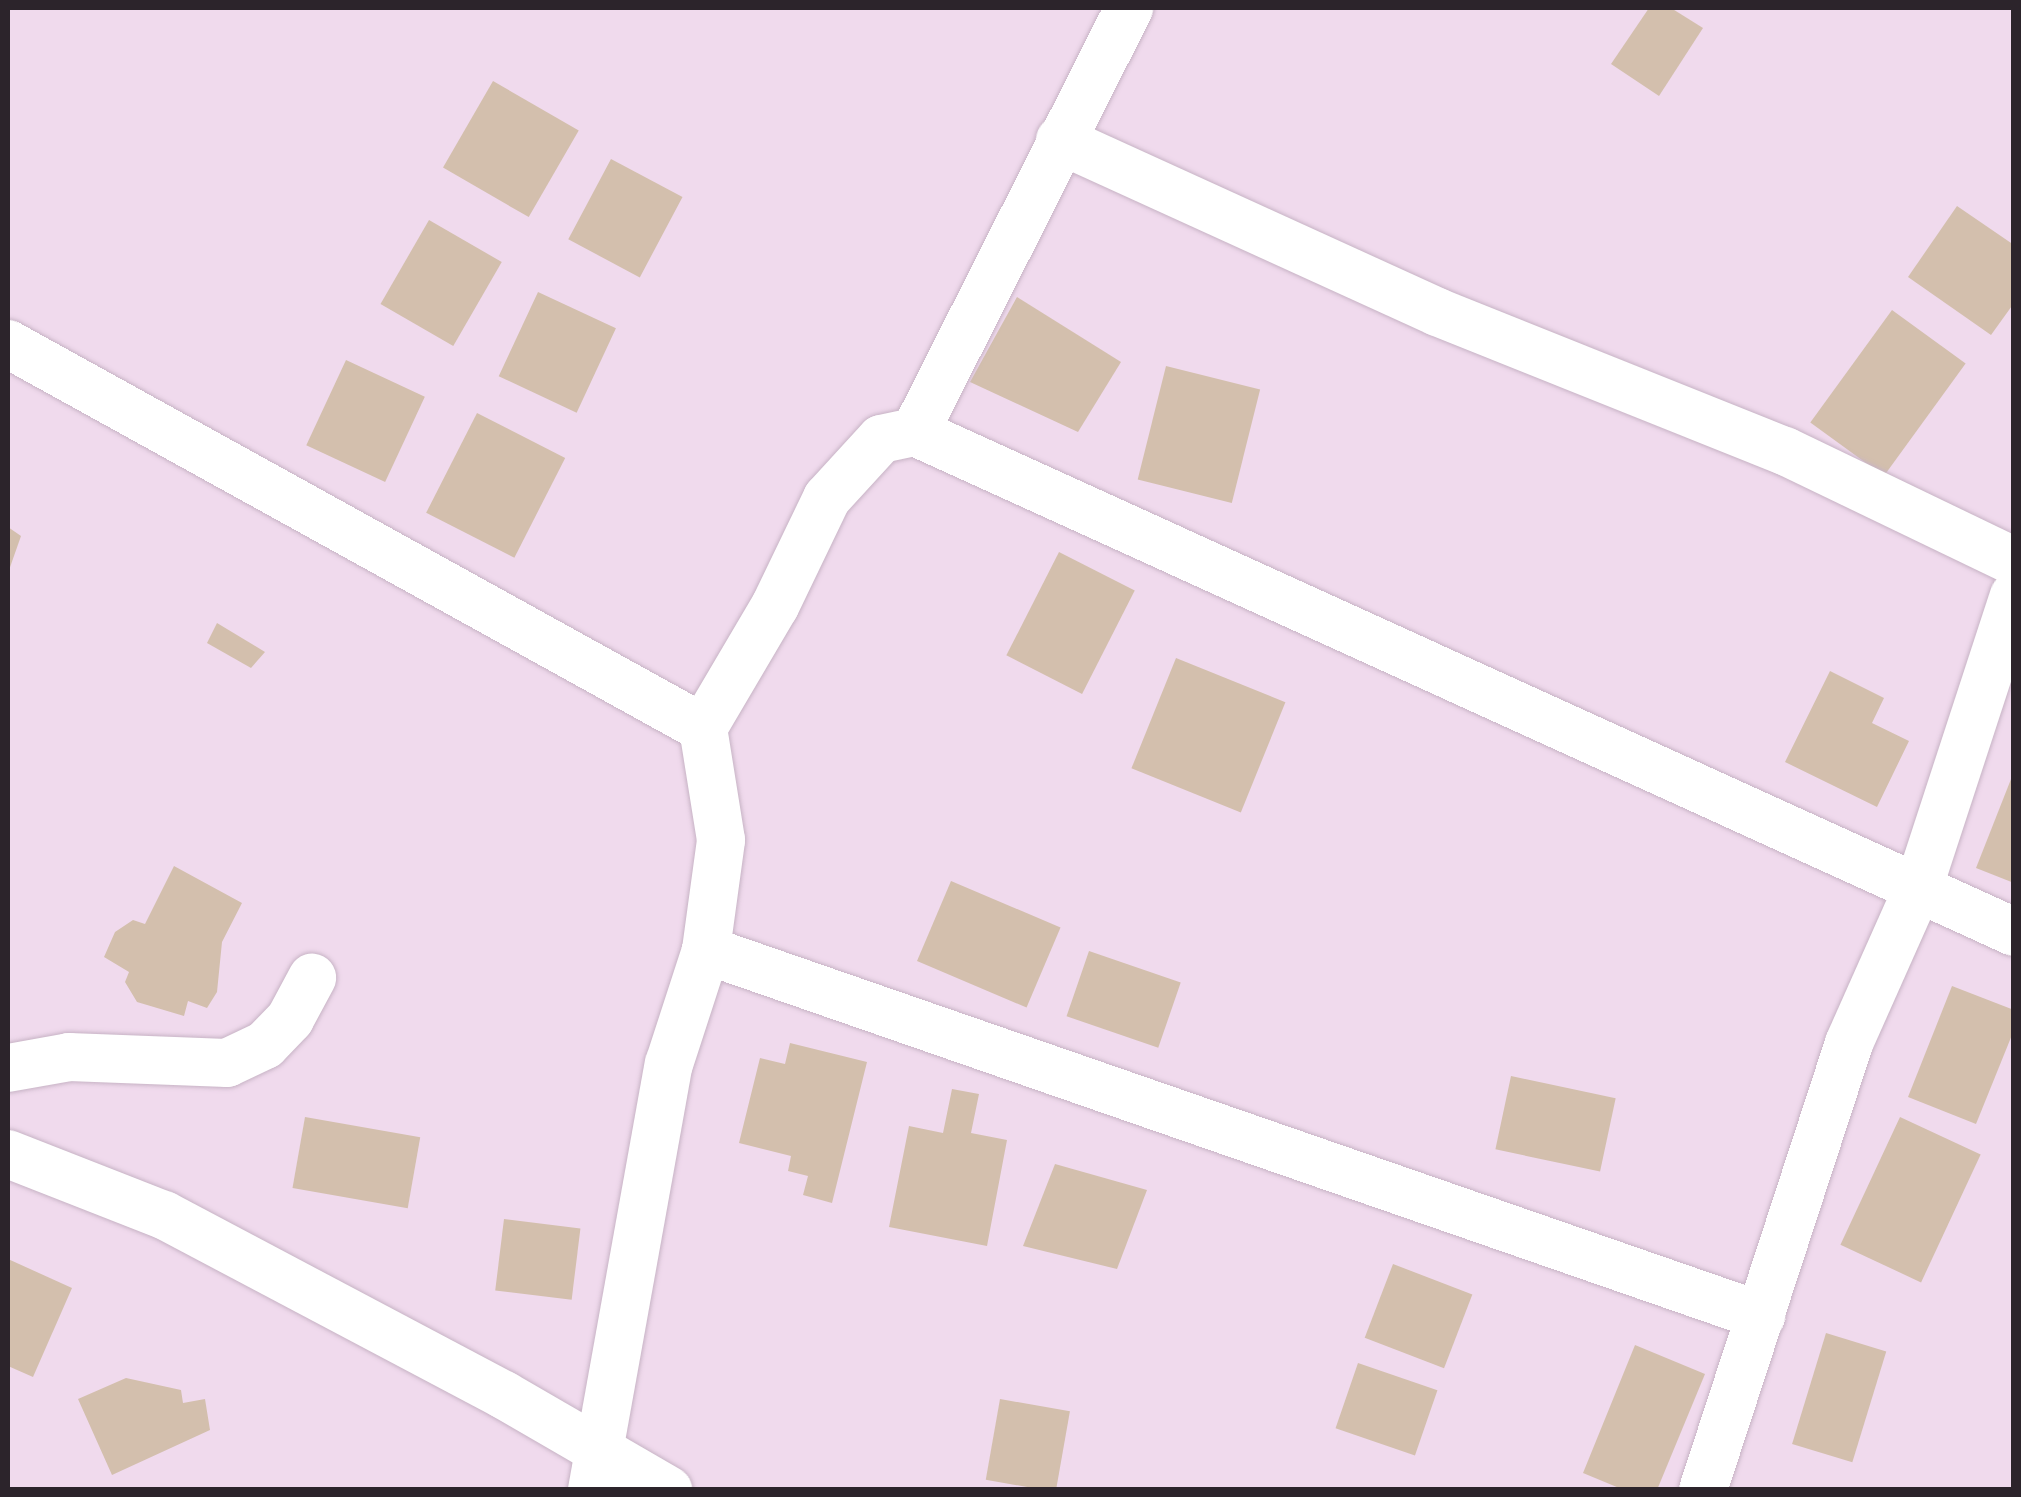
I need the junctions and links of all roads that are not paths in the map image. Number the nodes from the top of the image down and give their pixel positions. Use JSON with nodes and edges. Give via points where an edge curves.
{"nodes":[{"id":1,"x":1130,"y":8,"type":"edge"},
{"id":2,"x":1060,"y":140,"type":"junction"},
{"id":3,"x":8,"y":344,"type":"edge"},
{"id":4,"x":914,"y":432,"type":"junction"},
{"id":5,"x":2014,"y":561,"type":"edge"},
{"id":6,"x":2014,"y":596,"type":"edge"},
{"id":7,"x":703,"y":728,"type":"junction"},
{"id":8,"x":1919,"y":886,"type":"junction"},
{"id":9,"x":2014,"y":932,"type":"edge"},
{"id":10,"x":706,"y":950,"type":"junction"},
{"id":11,"x":312,"y":978,"type":"dead end"},
{"id":12,"x":8,"y":1068,"type":"edge"},
{"id":13,"x":8,"y":1154,"type":"edge"},
{"id":14,"x":1761,"y":1316,"type":"junction"},
{"id":15,"x":596,"y":1471,"type":"edge"},
{"id":16,"x":668,"y":1490,"type":"edge"},
{"id":17,"x":1703,"y":1490,"type":"edge"}],
"edges":[{"from":1,"to":2,"type":"street"},
{"from":2,"to":4,"type":"street"},
{"from":2,"to":5,"type":"street","via":[[1437,312],[1785,451]]},
{"from":3,"to":7,"type":"street"},
{"from":4,"to":7,"type":"street","via":[[882,438],[827,498],[775,606]]},
{"from":4,"to":8,"type":"street"},
{"from":6,"to":8,"type":"street"},
{"from":7,"to":10,"type":"street","via":[[721,840]]},
{"from":8,"to":9,"type":"street"},
{"from":8,"to":14,"type":"street","via":[[1849,1043]]},
{"from":10,"to":14,"type":"street"},
{"from":10,"to":15,"type":"street","via":[[670,1064]]},
{"from":11,"to":12,"type":"street","via":[[278,1032],[227,1063],[69,1057]]},
{"from":13,"to":15,"type":"street","via":[[164,1215],[504,1395]]},
{"from":14,"to":17,"type":"street"},
{"from":15,"to":16,"type":"street"}]}
